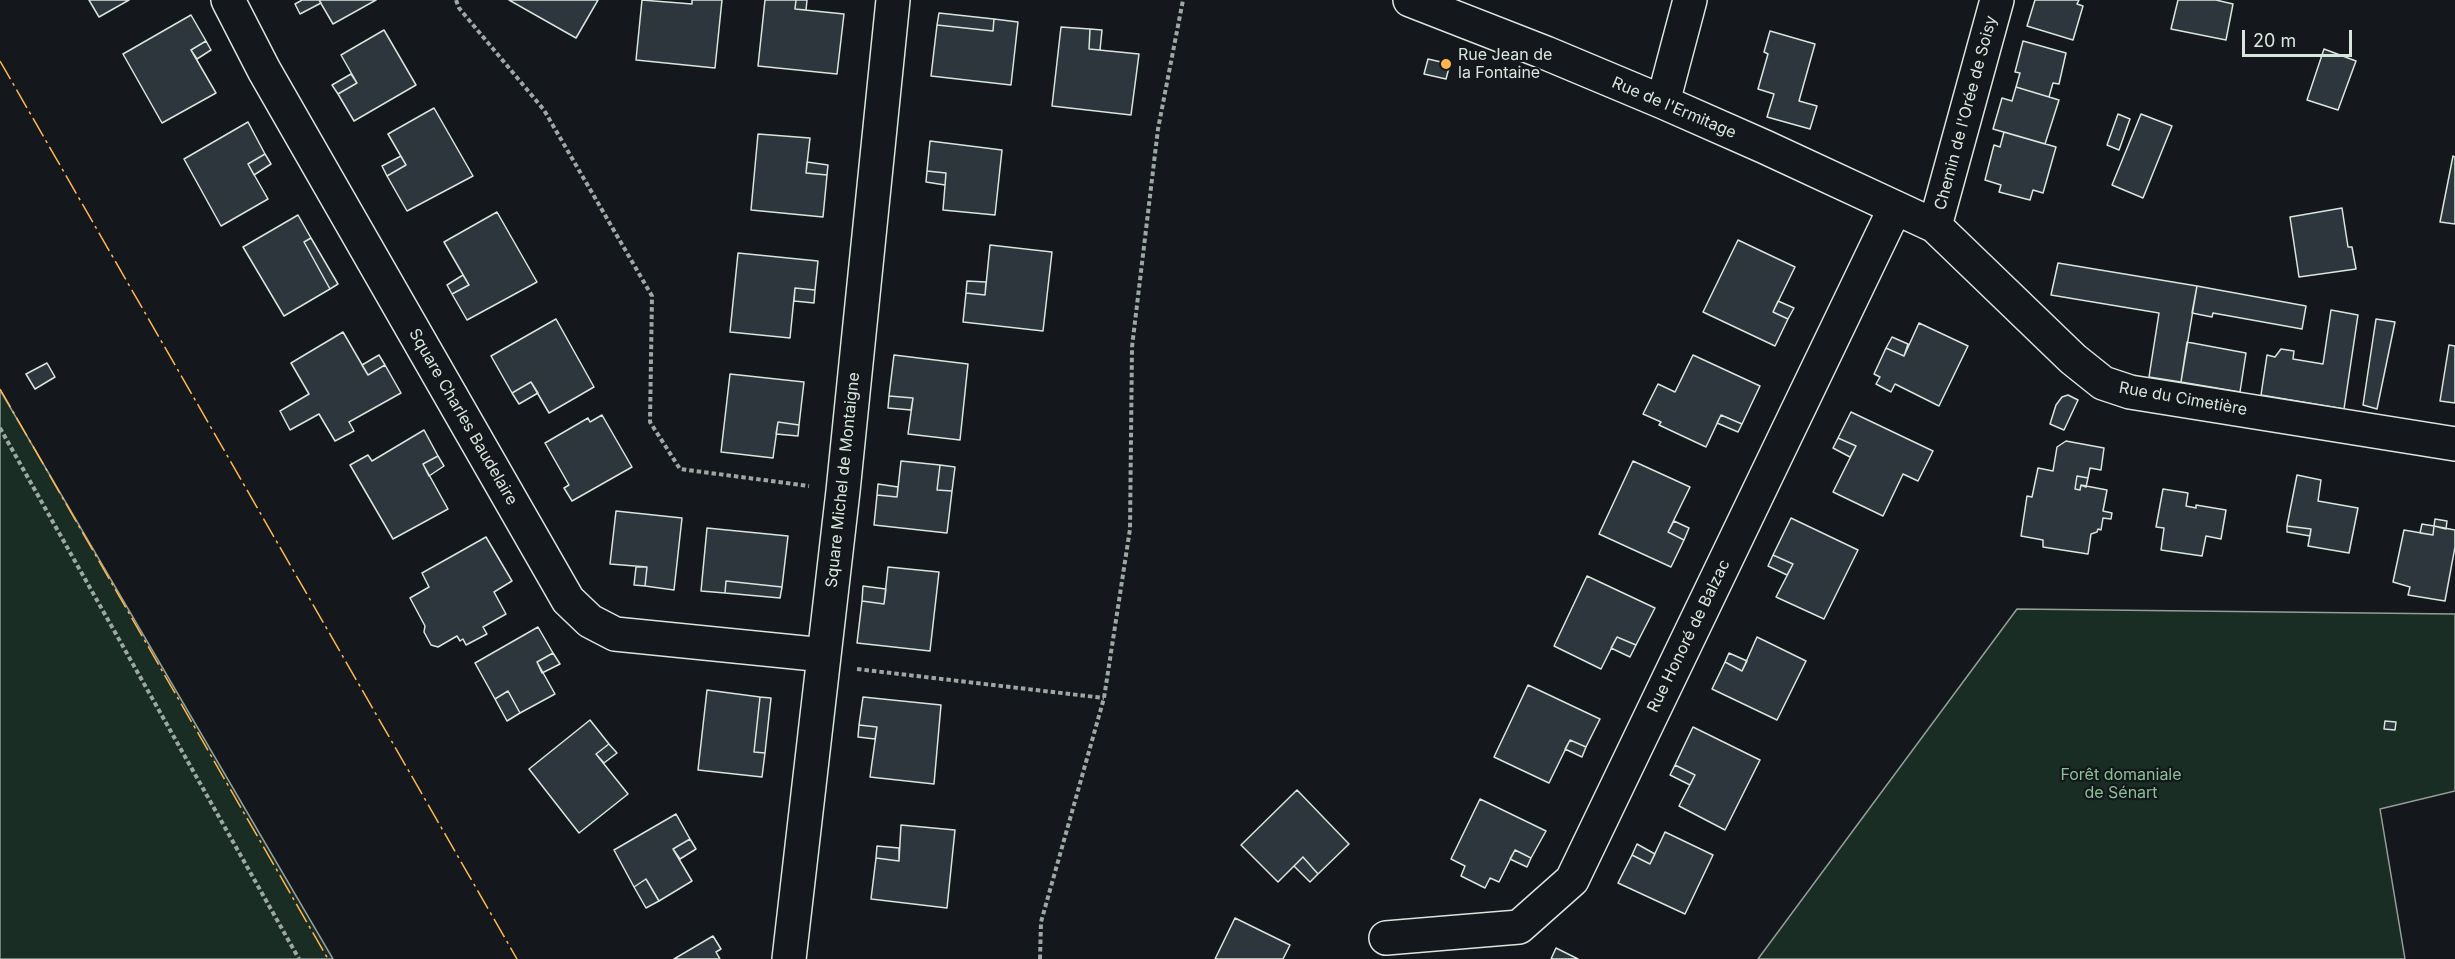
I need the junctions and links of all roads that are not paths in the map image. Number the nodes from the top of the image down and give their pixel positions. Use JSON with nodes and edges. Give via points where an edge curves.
{"nodes":[{"id":1,"x":228,"y":0,"type":"edge"},
{"id":2,"x":893,"y":0,"type":"edge"},
{"id":3,"x":1410,"y":0,"type":"edge"},
{"id":4,"x":1690,"y":0,"type":"edge"},
{"id":5,"x":1997,"y":0,"type":"edge"},
{"id":6,"x":1663,"y":102,"type":"junction"},
{"id":7,"x":1895,"y":208,"type":"junction"},
{"id":8,"x":1935,"y":226,"type":"junction"},
{"id":9,"x":2455,"y":444,"type":"edge"},
{"id":10,"x":823,"y":660,"type":"junction"},
{"id":11,"x":1386,"y":938,"type":"dead end"},
{"id":12,"x":789,"y":959,"type":"edge"}],
"edges":[{"from":1,"to":10,"type":"street","name":"Square Charles Baudelaire","via":[[264,70],[568,600],[590,621],[615,634]]},
{"from":2,"to":10,"type":"street","name":"Square Michel de Montaigne"},
{"from":3,"to":6,"type":"street","name":"Rue de l'Ermitage"},
{"from":4,"to":6,"type":"street"},
{"from":5,"to":8,"type":"street","name":"Chemin de l'Orée de Soisy"},
{"from":6,"to":7,"type":"street","name":"Rue de l'Ermitage"},
{"from":7,"to":8,"type":"street","name":"Rue de l'Ermitage"},
{"from":7,"to":11,"type":"street","name":"Rue Honoré de Balzac","via":[[1572,880],[1519,927]]},
{"from":8,"to":9,"type":"street","name":"Rue du Cimetière","via":[[2073,359],[2103,382],[2130,392]]},
{"from":10,"to":12,"type":"street","name":"Square Michel de Montaigne"}]}
